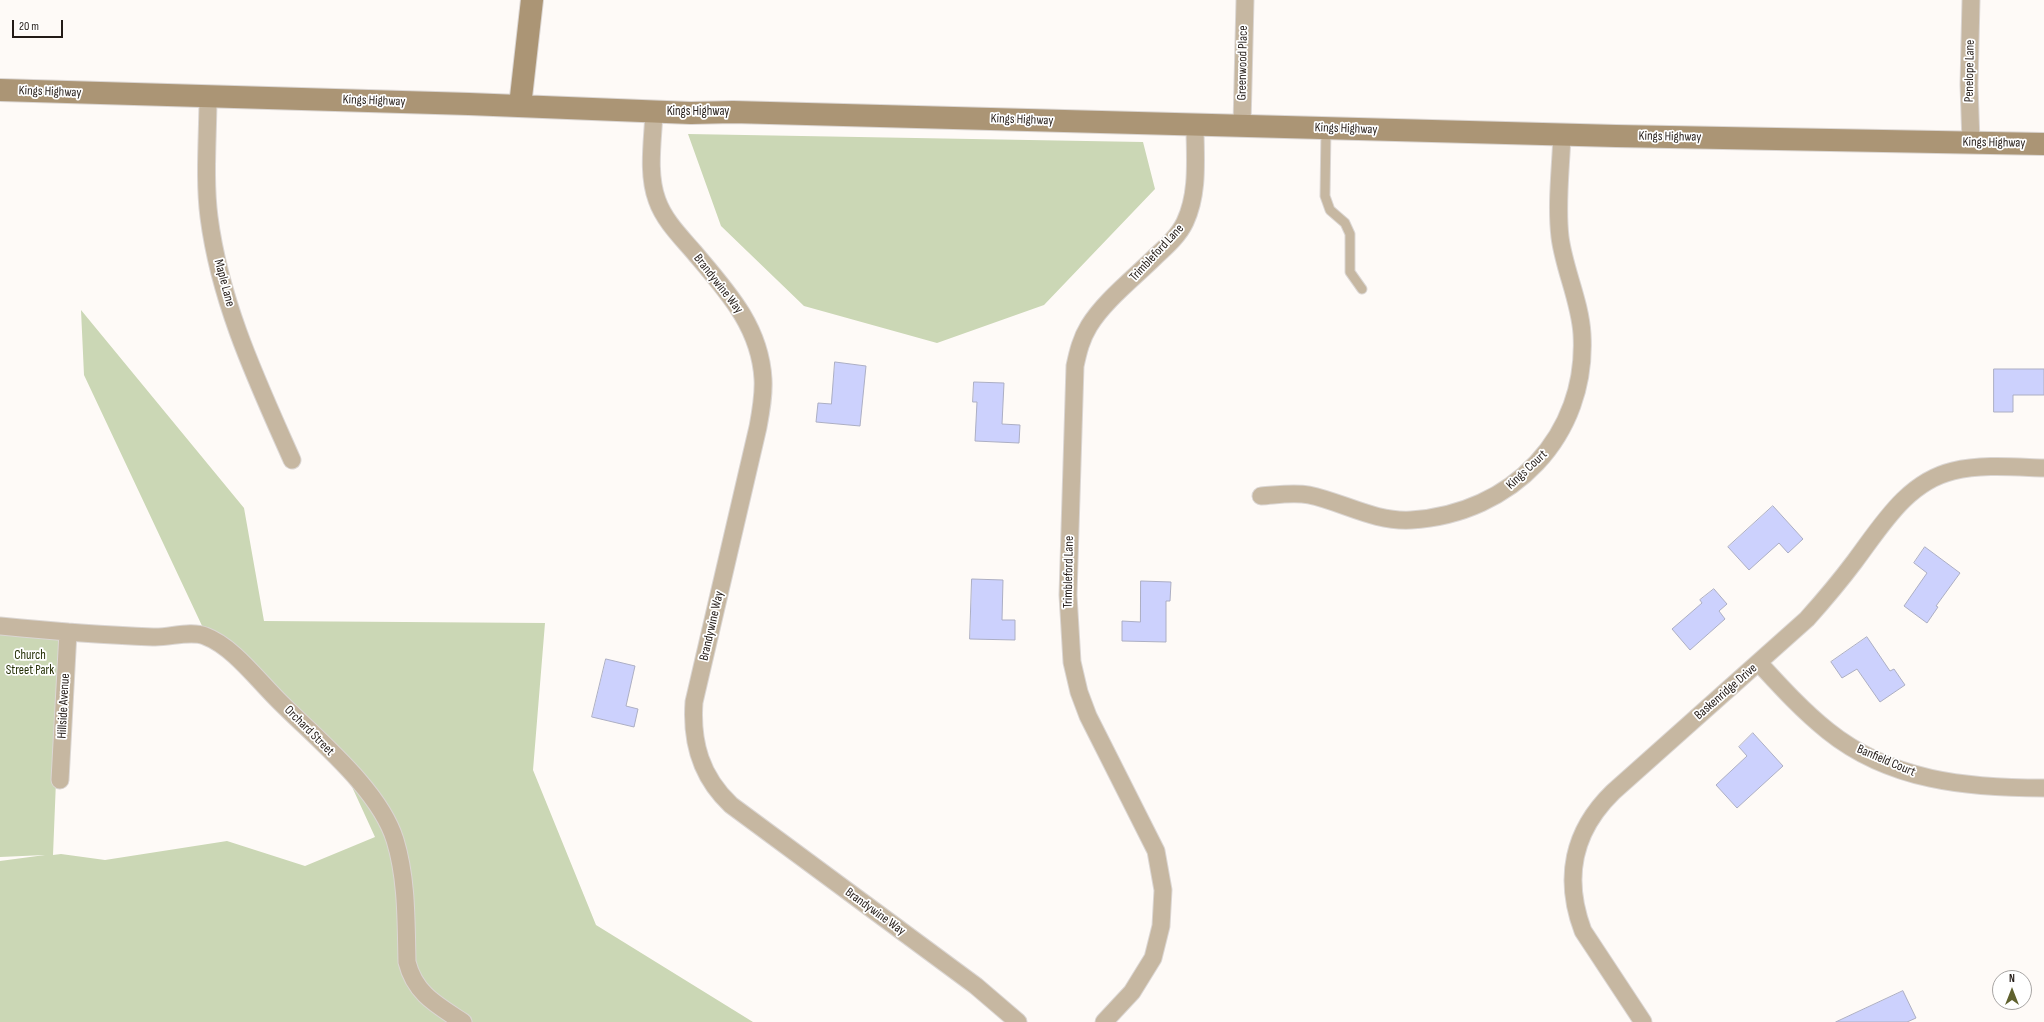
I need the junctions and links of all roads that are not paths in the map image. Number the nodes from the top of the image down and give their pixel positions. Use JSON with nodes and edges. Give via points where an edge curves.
{"nodes":[{"id":1,"x":532,"y":0,"type":"edge"},
{"id":2,"x":1245,"y":0,"type":"edge"},
{"id":3,"x":1971,"y":0,"type":"edge"},
{"id":4,"x":0,"y":90,"type":"edge"},
{"id":5,"x":208,"y":96,"type":"junction"},
{"id":6,"x":520,"y":106,"type":"junction"},
{"id":7,"x":654,"y":112,"type":"junction"},
{"id":8,"x":1242,"y":125,"type":"junction"},
{"id":9,"x":1195,"y":126,"type":"junction"},
{"id":10,"x":1326,"y":128,"type":"junction"},
{"id":11,"x":1562,"y":134,"type":"junction"},
{"id":12,"x":1971,"y":142,"type":"junction"},
{"id":13,"x":2044,"y":144,"type":"edge"},
{"id":14,"x":1362,"y":289,"type":"dead end"},
{"id":15,"x":292,"y":460,"type":"dead end"},
{"id":16,"x":2044,"y":468,"type":"edge"},
{"id":17,"x":1261,"y":496,"type":"dead end"},
{"id":18,"x":0,"y":626,"type":"edge"},
{"id":19,"x":68,"y":632,"type":"junction"},
{"id":20,"x":1759,"y":663,"type":"junction"},
{"id":21,"x":60,"y":780,"type":"dead end"},
{"id":22,"x":2044,"y":788,"type":"edge"},
{"id":23,"x":463,"y":1022,"type":"edge"},
{"id":24,"x":1018,"y":1022,"type":"edge"},
{"id":25,"x":1104,"y":1022,"type":"edge"},
{"id":26,"x":1643,"y":1022,"type":"edge"}],
"edges":[{"from":1,"to":6,"type":"street"},
{"from":2,"to":8,"type":"street","name":"Greenwood Place"},
{"from":3,"to":12,"type":"street","name":"Penelope Lane"},
{"from":4,"to":5,"type":"street","name":"Kings Highway"},
{"from":5,"to":6,"type":"street","name":"Kings Highway"},
{"from":5,"to":15,"type":"street","name":"Maple Lane","via":[[209,215],[214,248],[243,347]]},
{"from":6,"to":7,"type":"street","name":"Kings Highway"},
{"from":7,"to":9,"type":"street","name":"Kings Highway"},
{"from":7,"to":24,"type":"street","name":"Brandywine Way","via":[[652,164],[659,204],[673,228],[741,310],[757,348],[763,380],[763,399],[758,427],[694,702],[693,730],[704,769],[716,790],[731,806],[976,986]]},
{"from":8,"to":9,"type":"street","name":"Kings Highway"},
{"from":8,"to":10,"type":"street","name":"Kings Highway"},
{"from":9,"to":25,"type":"street","name":"Trimbleford Lane","via":[[1195,184],[1184,224],[1166,247],[1089,326],[1078,350],[1075,366],[1068,595],[1072,662],[1088,716],[1156,851],[1163,890],[1161,926],[1153,958],[1132,992]]},
{"from":10,"to":11,"type":"street","name":"Kings Highway"},
{"from":10,"to":14,"type":"lane","via":[[1324,196],[1330,210],[1345,223],[1350,234],[1350,272]]},
{"from":11,"to":12,"type":"street","name":"Kings Highway"},
{"from":11,"to":17,"type":"street","name":"Kings Court","via":[[1560,236],[1580,318],[1582,353],[1579,381],[1572,405],[1551,447],[1534,467],[1498,495],[1465,510],[1432,518],[1409,520],[1378,517],[1307,494]]},
{"from":12,"to":13,"type":"street","name":"Kings Highway"},
{"from":16,"to":20,"type":"street","name":"Baskenridge Drive","via":[[1984,467],[1954,470],[1936,476],[1917,488],[1895,507],[1830,593],[1807,619]]},
{"from":18,"to":19,"type":"street","name":"Orchard Street"},
{"from":19,"to":21,"type":"street","name":"Hillside Avenue"},
{"from":19,"to":23,"type":"street","name":"Orchard Street","via":[[155,637],[192,634],[205,636],[222,646],[245,666],[372,795],[384,814],[399,855],[410,974],[422,993]]},
{"from":20,"to":22,"type":"street","name":"Banfield Court","via":[[1798,705],[1829,732],[1866,755],[1897,769],[1936,780],[1974,786]]},
{"from":20,"to":26,"type":"street","name":"Baskenridge Drive","via":[[1602,803],[1589,820],[1576,851],[1572,876],[1574,902],[1581,925]]}]}
